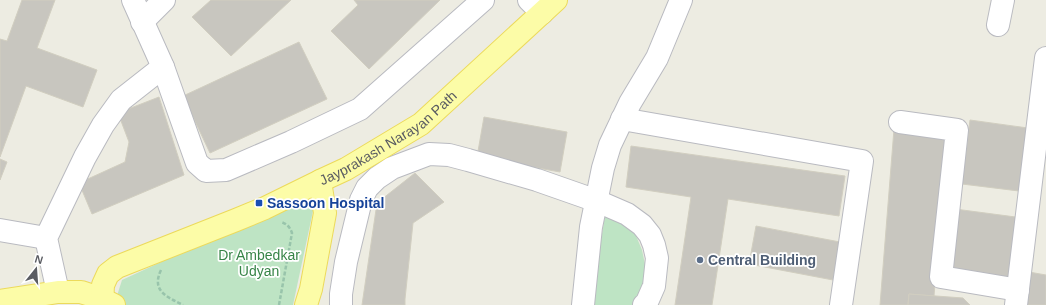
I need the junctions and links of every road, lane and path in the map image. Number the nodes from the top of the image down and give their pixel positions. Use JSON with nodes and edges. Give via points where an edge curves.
{"nodes":[{"id":1,"x":133,"y":0,"type":"edge"},
{"id":2,"x":164,"y":0,"type":"edge"},
{"id":3,"x":483,"y":0,"type":"edge"},
{"id":4,"x":681,"y":0,"type":"edge"},
{"id":5,"x":1003,"y":0,"type":"edge"},
{"id":6,"x":542,"y":4,"type":"edge"},
{"id":7,"x":142,"y":22,"type":"junction"},
{"id":8,"x":998,"y":25,"type":"dead end"},
{"id":9,"x":1046,"y":58,"type":"edge"},
{"id":10,"x":163,"y":67,"type":"junction"},
{"id":11,"x":622,"y":119,"type":"junction"},
{"id":12,"x":900,"y":122,"type":"dead end"},
{"id":13,"x":320,"y":180,"type":"junction"},
{"id":14,"x":597,"y":201,"type":"junction"},
{"id":15,"x":276,"y":222,"type":"dead end"},
{"id":16,"x":0,"y":230,"type":"edge"},
{"id":17,"x":46,"y":238,"type":"junction"},
{"id":18,"x":162,"y":268,"type":"dead end"},
{"id":19,"x":58,"y":292,"type":"junction"},
{"id":20,"x":1017,"y":297,"type":"edge"},
{"id":21,"x":0,"y":301,"type":"edge"},
{"id":22,"x":106,"y":303,"type":"edge"},
{"id":23,"x":183,"y":305,"type":"edge"},
{"id":24,"x":279,"y":305,"type":"edge"},
{"id":25,"x":306,"y":305,"type":"edge"},
{"id":26,"x":341,"y":305,"type":"edge"},
{"id":27,"x":583,"y":305,"type":"edge"},
{"id":28,"x":644,"y":305,"type":"edge"},
{"id":29,"x":841,"y":305,"type":"edge"}],
"edges":[{"from":1,"to":7,"type":"street"},
{"from":2,"to":7,"type":"street"},
{"from":3,"to":10,"type":"street","via":[[360,109],[226,170],[206,171],[197,163]]},
{"from":4,"to":11,"type":"street","via":[[657,58]]},
{"from":5,"to":8,"type":"street"},
{"from":6,"to":13,"type":"main road","name":"Jayprakash Narayan Path","via":[[421,124],[346,169]]},
{"from":7,"to":10,"type":"street"},
{"from":9,"to":20,"type":"street"},
{"from":10,"to":17,"type":"street","via":[[121,100],[103,125]]},
{"from":11,"to":14,"type":"street","via":[[610,145]]},
{"from":11,"to":29,"type":"street","via":[[862,162]]},
{"from":12,"to":20,"type":"street","via":[[956,130],[941,277]]},
{"from":13,"to":22,"type":"main road","name":"Jayprakash Narayan Path","via":[[236,220],[117,267],[108,274],[103,286]]},
{"from":13,"to":25,"type":"main road","via":[[325,212]]},
{"from":14,"to":26,"type":"street","via":[[538,180],[449,155],[429,154],[392,168],[376,178],[361,200],[346,262]]},
{"from":14,"to":27,"type":"street","via":[[591,227]]},
{"from":14,"to":28,"type":"street","via":[[627,214],[650,235],[657,258],[656,270],[654,286]]},
{"from":15,"to":24,"type":"path","via":[[286,224],[292,233]]},
{"from":16,"to":17,"type":"street"},
{"from":17,"to":19,"type":"street"},
{"from":18,"to":23,"type":"path","via":[[159,288],[162,293]]},
{"from":19,"to":21,"type":"main road"},
{"from":19,"to":22,"type":"main road","via":[[81,292]]}]}
